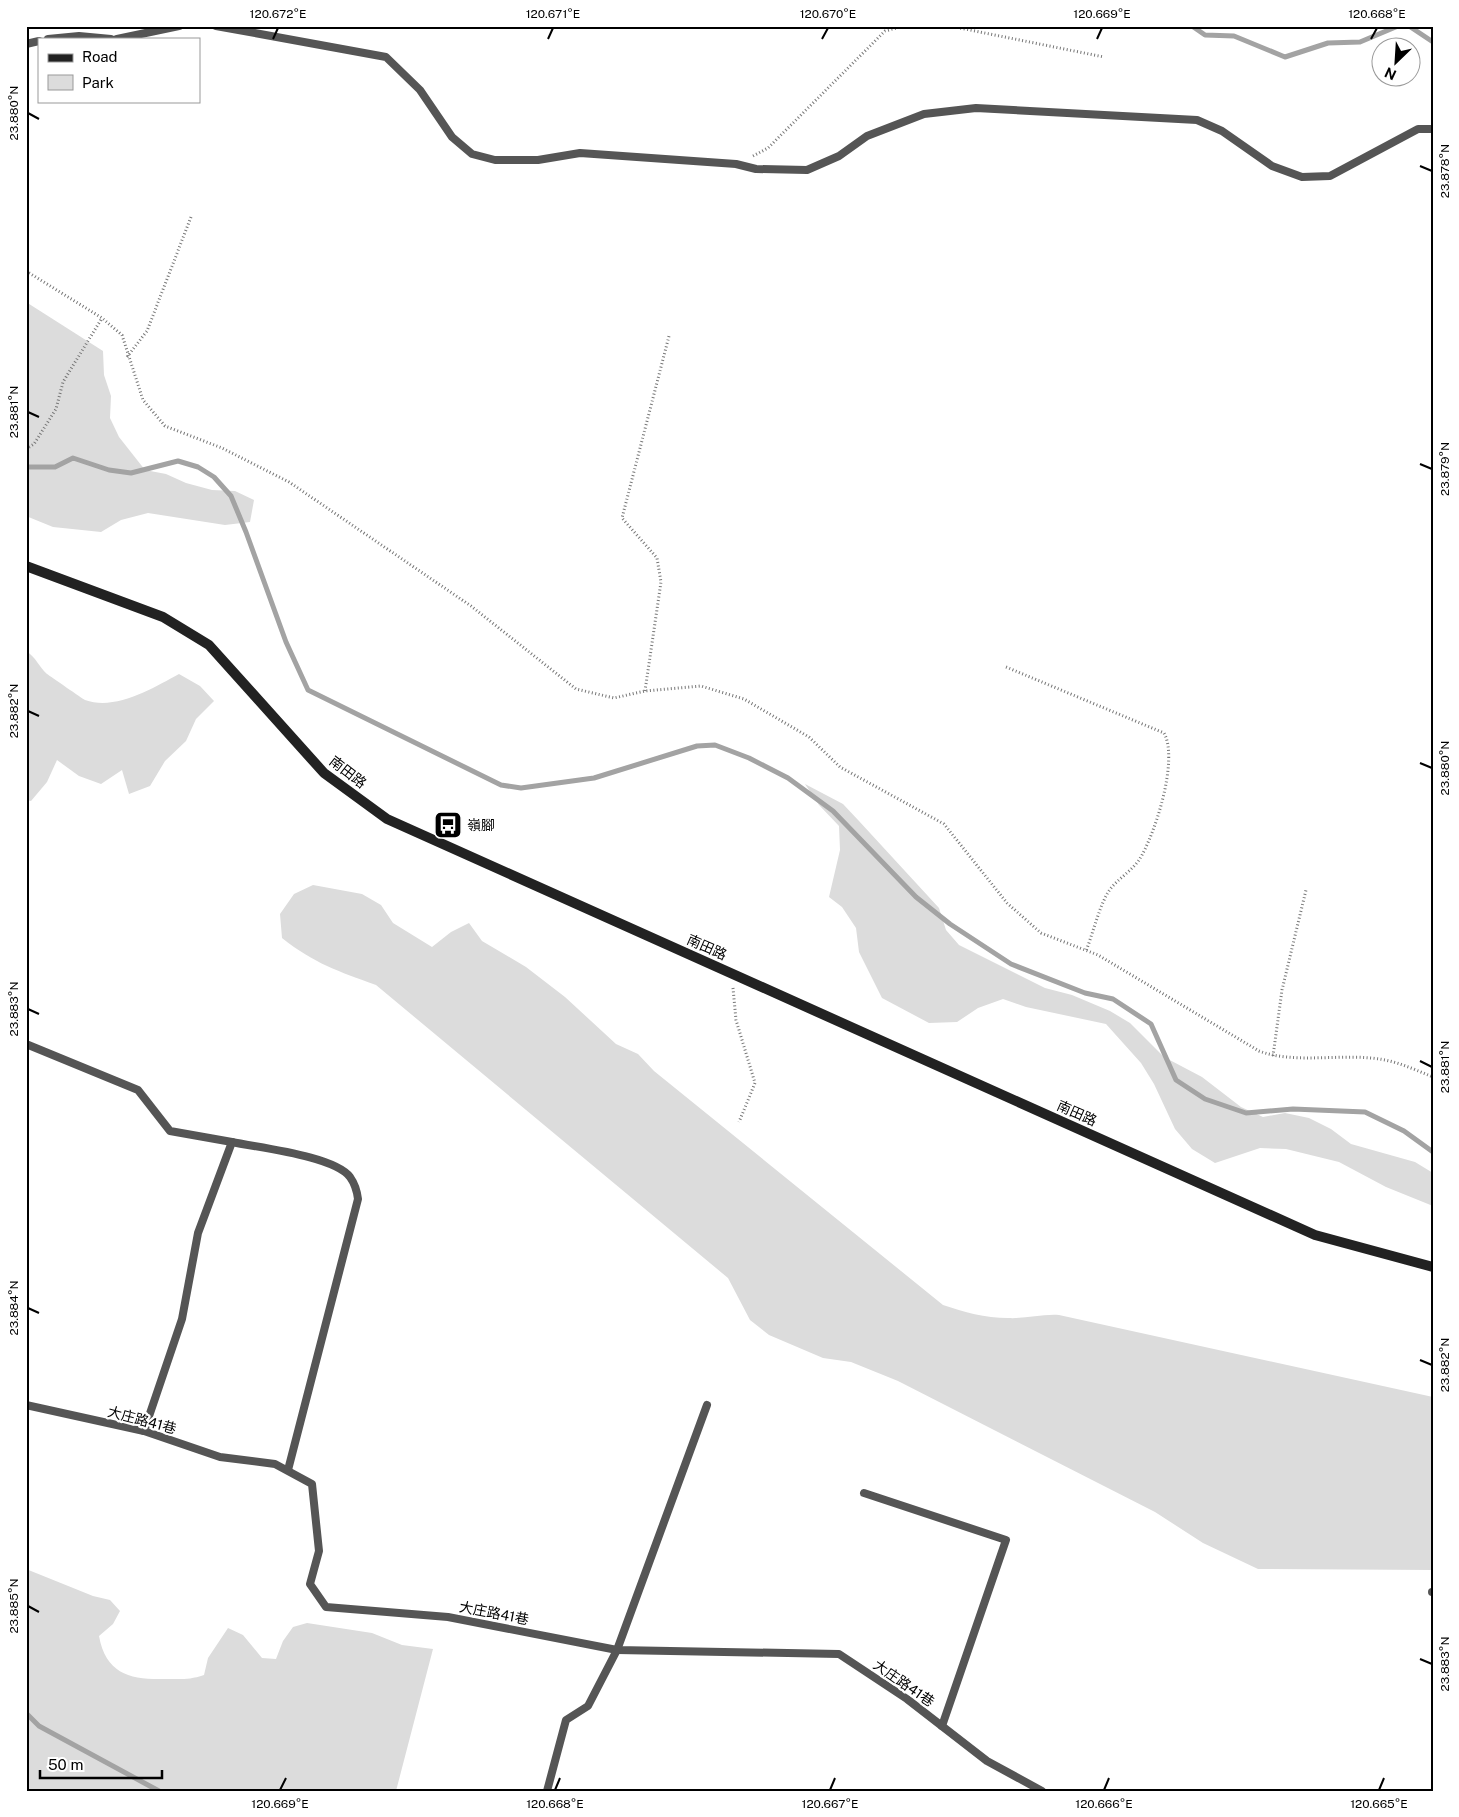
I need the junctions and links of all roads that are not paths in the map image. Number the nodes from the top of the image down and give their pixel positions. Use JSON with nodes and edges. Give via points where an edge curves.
{"nodes":[{"id":1,"x":179,"y":26,"type":"edge"},
{"id":2,"x":216,"y":26,"type":"edge"},
{"id":3,"x":58,"y":38,"type":"edge"},
{"id":4,"x":100,"y":38,"type":"edge"},
{"id":5,"x":122,"y":38,"type":"edge"},
{"id":6,"x":1433,"y":129,"type":"edge"},
{"id":7,"x":26,"y":566,"type":"edge"},
{"id":8,"x":26,"y":1044,"type":"edge"},
{"id":9,"x":232,"y":1142,"type":"junction"},
{"id":10,"x":1433,"y":1267,"type":"edge"},
{"id":11,"x":26,"y":1405,"type":"edge"},
{"id":12,"x":707,"y":1405,"type":"dead end"},
{"id":13,"x":144,"y":1431,"type":"junction"},
{"id":14,"x":288,"y":1470,"type":"junction"},
{"id":15,"x":864,"y":1493,"type":"dead end"},
{"id":16,"x":617,"y":1650,"type":"junction"},
{"id":17,"x":942,"y":1726,"type":"junction"},
{"id":18,"x":547,"y":1791,"type":"edge"},
{"id":19,"x":1042,"y":1791,"type":"edge"}],
"edges":[{"from":1,"to":5,"type":"lane"},
{"from":2,"to":6,"type":"lane","via":[[386,57],[420,90],[452,137],[472,154],[495,160],[538,160],[580,153],[736,164],[756,169],[808,170],[839,156],[867,136],[924,114],[976,108],[1197,120],[1222,131],[1272,166],[1302,177],[1330,176],[1418,129]]},
{"from":3,"to":4,"type":"lane"},
{"from":7,"to":10,"type":"main road","name":"南田路","via":[[163,617],[209,646],[324,773],[387,819],[1315,1235]]},
{"from":8,"to":9,"type":"lane","via":[[138,1090],[170,1131]]},
{"from":9,"to":13,"type":"lane","via":[[198,1233],[182,1319]]},
{"from":9,"to":14,"type":"lane","via":[[329,1162],[349,1176],[356,1187],[358,1199]]},
{"from":11,"to":13,"type":"lane","name":"大庄路41巷"},
{"from":12,"to":16,"type":"lane"},
{"from":13,"to":14,"type":"lane","name":"大庄路41巷","via":[[220,1457],[275,1464]]},
{"from":14,"to":16,"type":"lane","name":"大庄路41巷","via":[[312,1484],[318,1551],[310,1584],[326,1607],[448,1617]]},
{"from":15,"to":17,"type":"lane","via":[[1006,1540]]},
{"from":16,"to":17,"type":"lane","name":"大庄路41巷","via":[[840,1654]]},
{"from":16,"to":18,"type":"lane","via":[[588,1706],[566,1720]]},
{"from":17,"to":19,"type":"lane","name":"大庄路41巷","via":[[987,1761]]}]}
